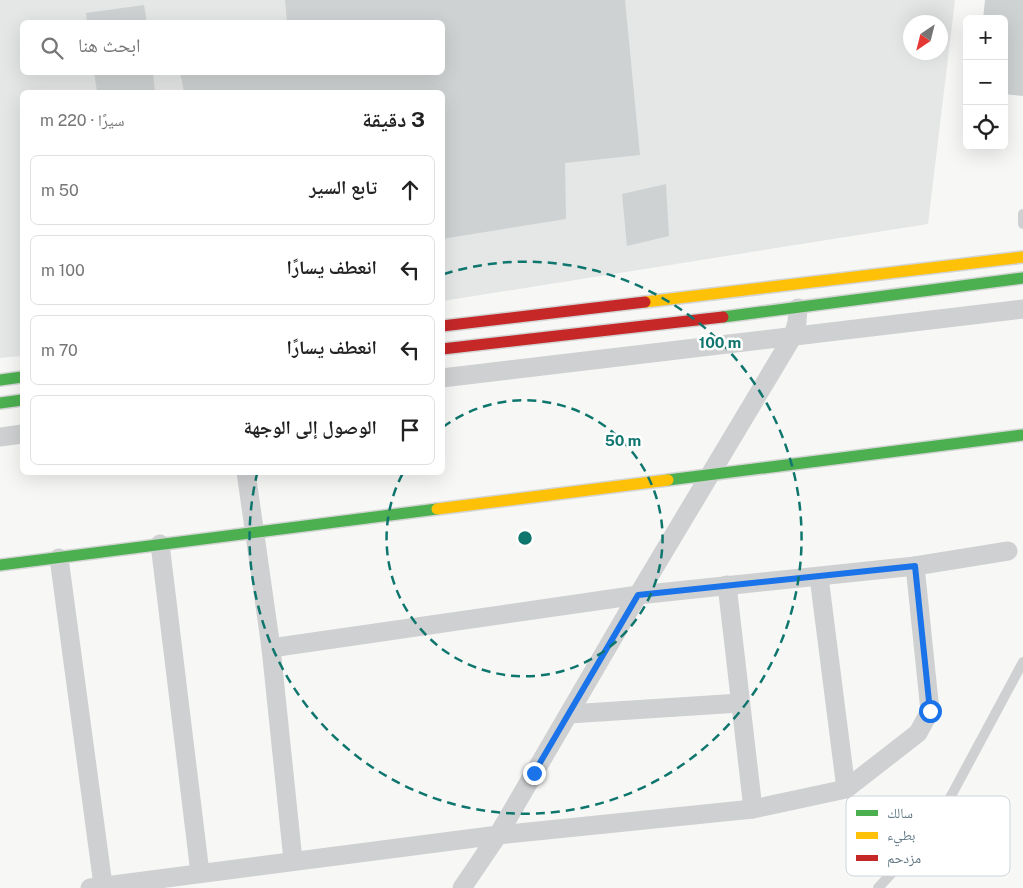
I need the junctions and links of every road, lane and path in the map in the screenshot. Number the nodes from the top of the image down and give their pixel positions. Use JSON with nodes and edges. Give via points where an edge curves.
{"nodes":[{"id":1,"x":1023,"y":214,"type":"edge"},
{"id":2,"x":1023,"y":224,"type":"edge"},
{"id":3,"x":1023,"y":257,"type":"edge"},
{"id":4,"x":866,"y":275,"type":"junction"},
{"id":5,"x":1023,"y":278,"type":"edge"},
{"id":6,"x":870,"y":298,"type":"junction"},
{"id":7,"x":798,"y":308,"type":"junction"},
{"id":8,"x":1023,"y":308,"type":"edge"},
{"id":9,"x":445,"y":326,"type":"edge"},
{"id":10,"x":793,"y":336,"type":"junction"},
{"id":11,"x":445,"y":350,"type":"edge"},
{"id":12,"x":20,"y":377,"type":"edge"},
{"id":13,"x":445,"y":378,"type":"edge"},
{"id":14,"x":0,"y":380,"type":"edge"},
{"id":15,"x":20,"y":400,"type":"edge"},
{"id":16,"x":0,"y":403,"type":"edge"},
{"id":17,"x":20,"y":434,"type":"edge"},
{"id":18,"x":1023,"y":435,"type":"edge"},
{"id":19,"x":0,"y":437,"type":"edge"},
{"id":20,"x":246,"y":475,"type":"edge"},
{"id":21,"x":710,"y":475,"type":"junction"},
{"id":22,"x":253,"y":532,"type":"junction"},
{"id":23,"x":160,"y":544,"type":"junction"},
{"id":24,"x":1008,"y":551,"type":"dead end"},
{"id":25,"x":58,"y":558,"type":"junction"},
{"id":26,"x":0,"y":564,"type":"edge"},
{"id":27,"x":915,"y":566,"type":"junction"},
{"id":28,"x":819,"y":577,"type":"junction"},
{"id":29,"x":727,"y":585,"type":"junction"},
{"id":30,"x":638,"y":595,"type":"junction"},
{"id":31,"x":272,"y":648,"type":"junction"},
{"id":32,"x":1023,"y":662,"type":"edge"},
{"id":33,"x":740,"y":703,"type":"junction"},
{"id":34,"x":568,"y":714,"type":"junction"},
{"id":35,"x":846,"y":789,"type":"junction"},
{"id":36,"x":951,"y":796,"type":"edge"},
{"id":37,"x":753,"y":809,"type":"junction"},
{"id":38,"x":498,"y":835,"type":"junction"},
{"id":39,"x":293,"y":860,"type":"junction"},
{"id":40,"x":200,"y":873,"type":"junction"},
{"id":41,"x":889,"y":876,"type":"edge"},
{"id":42,"x":96,"y":887,"type":"edge"},
{"id":43,"x":462,"y":888,"type":"edge"},
{"id":44,"x":878,"y":888,"type":"edge"}],
"edges":[{"from":1,"to":2,"type":"lane"},
{"from":3,"to":4,"type":"main road"},
{"from":4,"to":6,"type":"main road"},
{"from":4,"to":9,"type":"main road"},
{"from":5,"to":6,"type":"main road"},
{"from":6,"to":7,"type":"main road"},
{"from":7,"to":10,"type":"street"},
{"from":7,"to":11,"type":"main road"},
{"from":8,"to":10,"type":"street"},
{"from":10,"to":13,"type":"street"},
{"from":10,"to":21,"type":"street"},
{"from":12,"to":14,"type":"main road"},
{"from":15,"to":16,"type":"main road"},
{"from":17,"to":19,"type":"street"},
{"from":18,"to":21,"type":"main road"},
{"from":20,"to":22,"type":"street"},
{"from":21,"to":22,"type":"main road"},
{"from":21,"to":30,"type":"street"},
{"from":22,"to":23,"type":"main road"},
{"from":22,"to":31,"type":"street"},
{"from":23,"to":25,"type":"main road"},
{"from":23,"to":40,"type":"street"},
{"from":24,"to":27,"type":"street"},
{"from":25,"to":26,"type":"main road"},
{"from":25,"to":42,"type":"street"},
{"from":27,"to":28,"type":"street"},
{"from":27,"to":35,"type":"street","via":[[930,711],[918,733]]},
{"from":28,"to":29,"type":"street"},
{"from":28,"to":35,"type":"street"},
{"from":29,"to":30,"type":"street"},
{"from":29,"to":33,"type":"street"},
{"from":30,"to":31,"type":"street"},
{"from":30,"to":34,"type":"street"},
{"from":31,"to":39,"type":"street"},
{"from":32,"to":36,"type":"lane"},
{"from":33,"to":34,"type":"street"},
{"from":33,"to":37,"type":"street"},
{"from":34,"to":38,"type":"street"},
{"from":35,"to":37,"type":"street"},
{"from":37,"to":38,"type":"street"},
{"from":38,"to":39,"type":"street"},
{"from":38,"to":43,"type":"street"},
{"from":39,"to":40,"type":"street"},
{"from":40,"to":42,"type":"street"},
{"from":41,"to":44,"type":"lane"}]}
